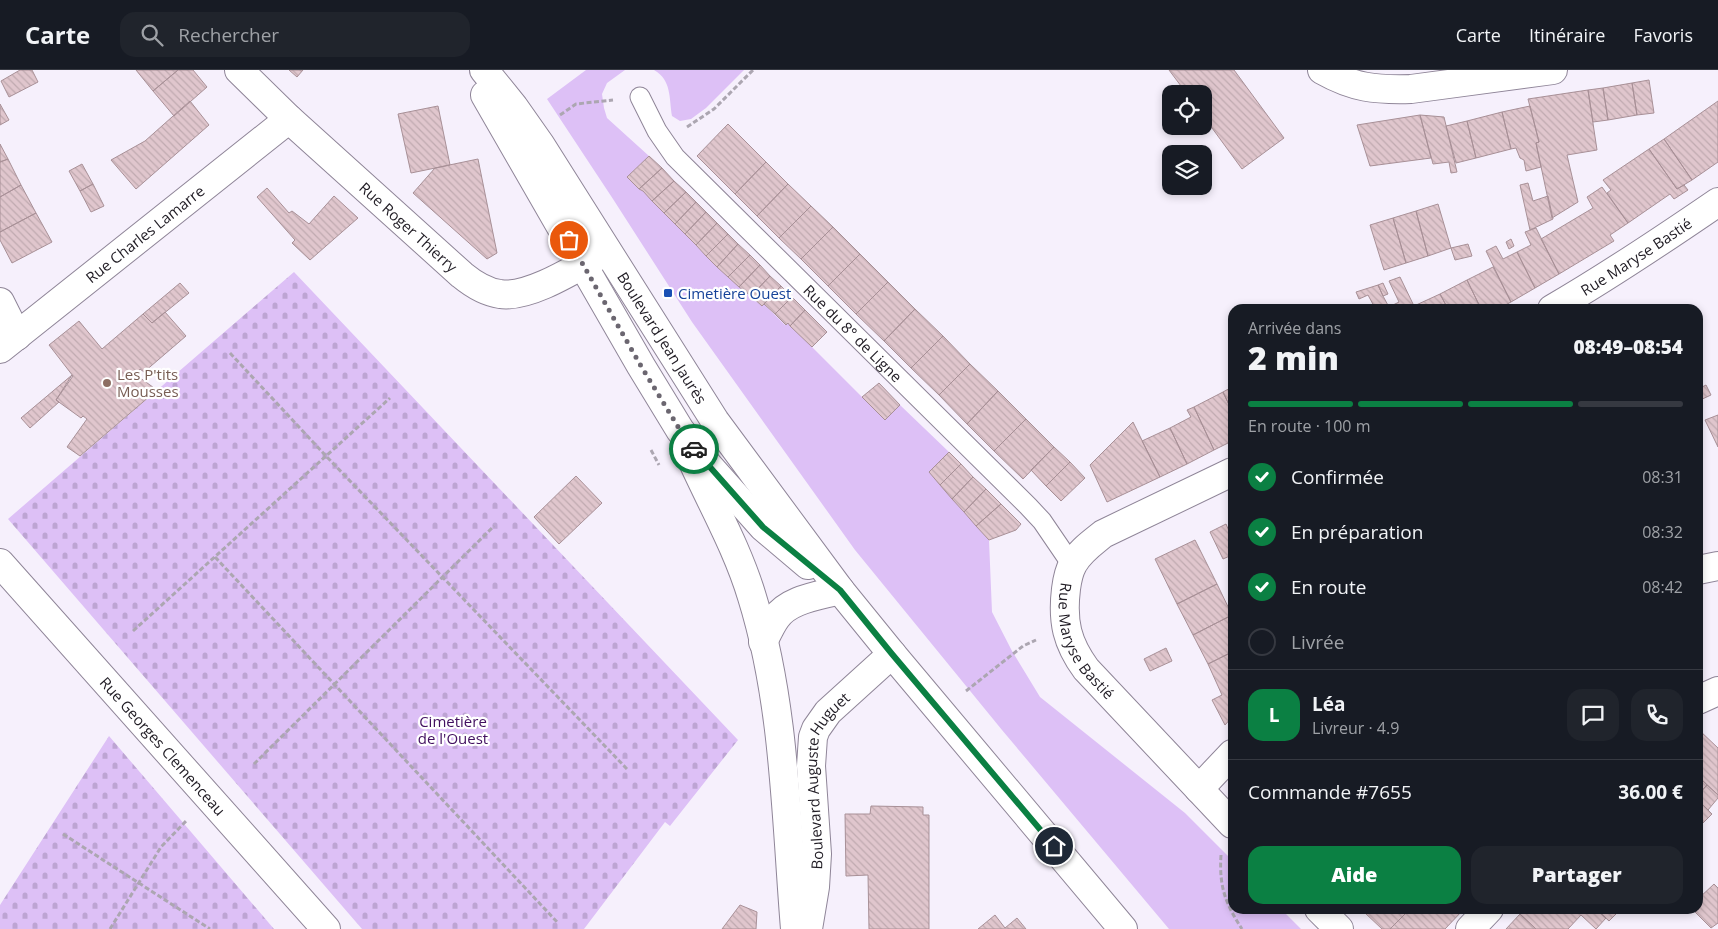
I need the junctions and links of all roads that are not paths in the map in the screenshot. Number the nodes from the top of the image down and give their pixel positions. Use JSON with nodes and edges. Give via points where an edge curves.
{"nodes":[{"id":1,"x":239,"y":70,"type":"edge"},
{"id":2,"x":470,"y":70,"type":"edge"},
{"id":3,"x":484,"y":70,"type":"edge"},
{"id":4,"x":1322,"y":70,"type":"edge"},
{"id":5,"x":1535,"y":71,"type":"edge"},
{"id":6,"x":640,"y":97,"type":"road end"},
{"id":7,"x":289,"y":119,"type":"junction"},
{"id":8,"x":1718,"y":202,"type":"edge"},
{"id":9,"x":607,"y":251,"type":"junction"},
{"id":10,"x":582,"y":265,"type":"junction"},
{"id":11,"x":0,"y":302,"type":"edge"},
{"id":12,"x":1560,"y":304,"type":"edge"},
{"id":13,"x":9,"y":342,"type":"edge"},
{"id":14,"x":671,"y":416,"type":"junction"},
{"id":15,"x":1228,"y":474,"type":"edge"},
{"id":16,"x":0,"y":563,"type":"edge"},
{"id":17,"x":1072,"y":565,"type":"junction"},
{"id":18,"x":1718,"y":566,"type":"edge"},
{"id":19,"x":1703,"y":569,"type":"edge"},
{"id":20,"x":840,"y":590,"type":"junction"},
{"id":21,"x":763,"y":642,"type":"junction"},
{"id":22,"x":892,"y":654,"type":"junction"},
{"id":23,"x":1718,"y":691,"type":"edge"},
{"id":24,"x":1703,"y":698,"type":"edge"},
{"id":25,"x":1228,"y":758,"type":"edge"},
{"id":26,"x":1199,"y":789,"type":"junction"},
{"id":27,"x":1228,"y":819,"type":"edge"},
{"id":28,"x":1324,"y":914,"type":"edge"},
{"id":29,"x":1484,"y":914,"type":"edge"},
{"id":30,"x":326,"y":929,"type":"edge"},
{"id":31,"x":795,"y":929,"type":"edge"},
{"id":32,"x":808,"y":929,"type":"edge"},
{"id":33,"x":1123,"y":929,"type":"edge"},
{"id":34,"x":1339,"y":929,"type":"edge"},
{"id":35,"x":1470,"y":929,"type":"edge"}],
"edges":[{"from":1,"to":7,"type":"street","name":"Rue Roger Thierry"},
{"from":2,"to":10,"type":"street","name":"Boulevard Jean Jaurès"},
{"from":3,"to":9,"type":"street","name":"Boulevard Jean Jaurès","via":[[535,137]]},
{"from":4,"to":5,"type":"street","via":[[1367,88],[1389,90],[1411,90]]},
{"from":6,"to":17,"type":"lane","name":"Rue du 8° de Ligne","via":[[675,157],[1028,506]]},
{"from":7,"to":10,"type":"street","name":"Rue Roger Thierry","via":[[482,289],[501,295],[520,293]]},
{"from":7,"to":13,"type":"street","name":"Rue Charles Lamarre"},
{"from":8,"to":12,"type":"street","name":"Rue Maryse Bastié"},
{"from":9,"to":10,"type":"street","name":"Rue Roger Thierry"},
{"from":9,"to":20,"type":"street","name":"Boulevard Jean Jaurès","via":[[715,421]]},
{"from":10,"to":14,"type":"street","name":"Boulevard Jean Jaurès"},
{"from":11,"to":13,"type":"street"},
{"from":14,"to":20,"type":"street","name":"Boulevard Jean Jaurès","via":[[698,454],[763,527]]},
{"from":14,"to":21,"type":"street","name":"Boulevard Auguste Huguet","via":[[742,568]]},
{"from":15,"to":17,"type":"street","name":"Rue Maryse Bastié","via":[[1103,534],[1081,552]]},
{"from":16,"to":30,"type":"street","name":"Rue Georges Clemenceau"},
{"from":17,"to":26,"type":"street","name":"Rue Maryse Bastié","via":[[1064,612],[1071,644],[1086,669]]},
{"from":18,"to":19,"type":"street"},
{"from":20,"to":21,"type":"street","via":[[784,609]]},
{"from":20,"to":22,"type":"street"},
{"from":21,"to":31,"type":"street","name":"Boulevard Auguste Huguet","via":[[781,751]]},
{"from":22,"to":32,"type":"street","name":"Boulevard Auguste Huguet","via":[[828,712],[813,737],[811,766],[817,854]]},
{"from":22,"to":33,"type":"street"},
{"from":23,"to":24,"type":"street"},
{"from":25,"to":26,"type":"street"},
{"from":26,"to":27,"type":"street","name":"Rue Maryse Bastié"},
{"from":28,"to":34,"type":"street"},
{"from":29,"to":35,"type":"street"}]}
